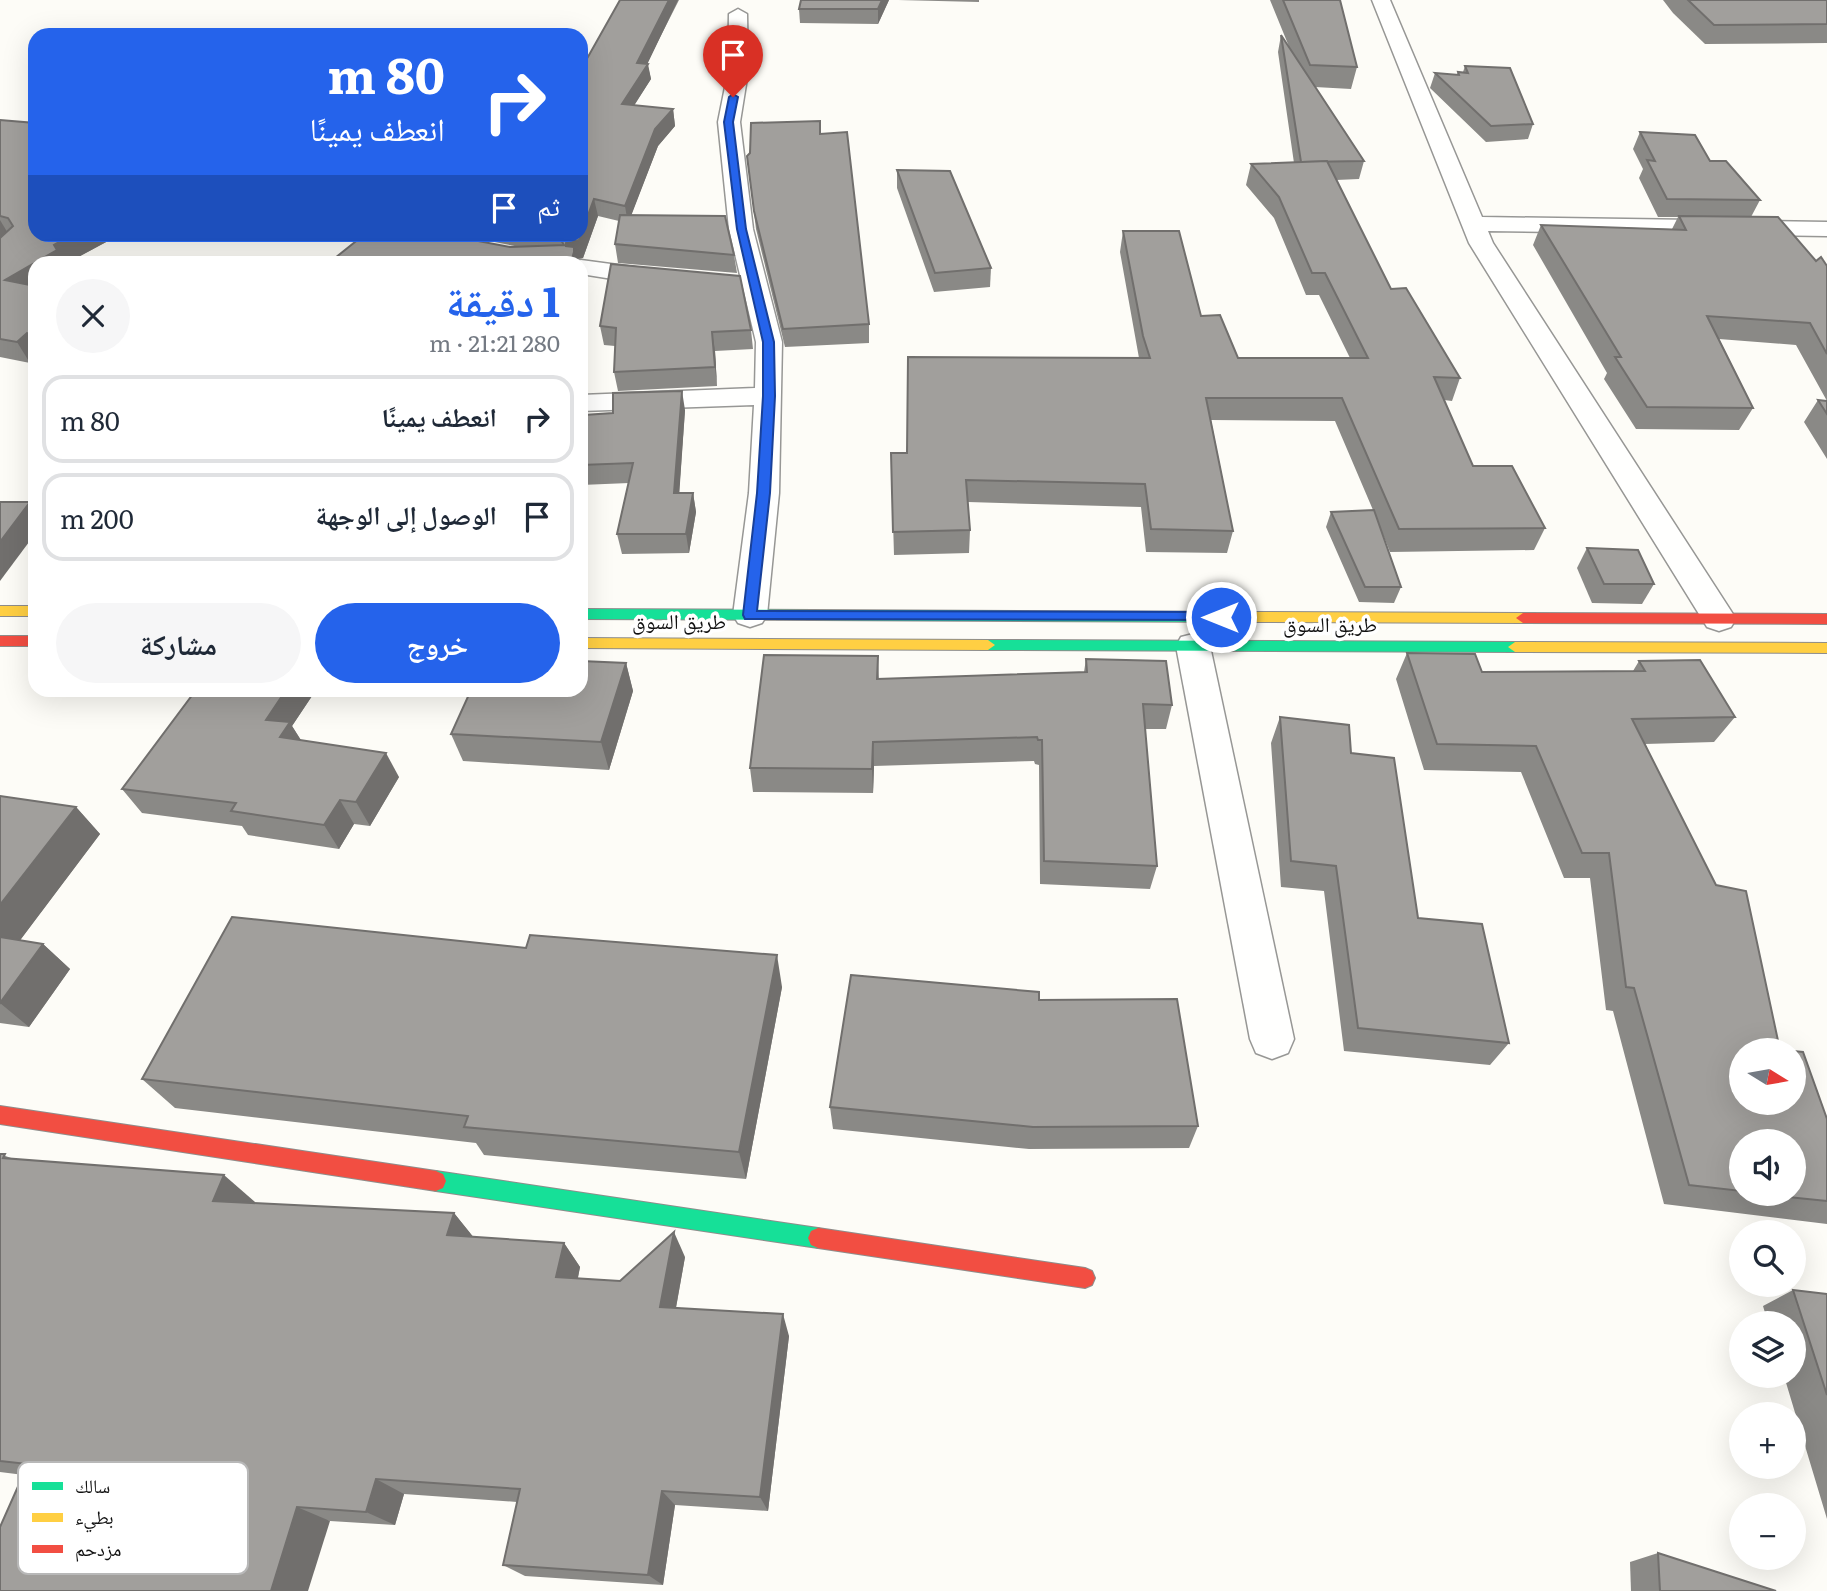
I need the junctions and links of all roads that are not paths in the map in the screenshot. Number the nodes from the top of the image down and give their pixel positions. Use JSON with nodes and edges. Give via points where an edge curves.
{"nodes":[{"id":1,"x":1381,"y":0,"type":"edge"},
{"id":2,"x":738,"y":14,"type":"dead end"},
{"id":3,"x":1473,"y":224,"type":"junction"},
{"id":4,"x":1827,"y":229,"type":"edge"},
{"id":5,"x":588,"y":268,"type":"edge"},
{"id":6,"x":688,"y":281,"type":"edge"},
{"id":7,"x":728,"y":283,"type":"edge"},
{"id":8,"x":755,"y":285,"type":"junction"},
{"id":9,"x":769,"y":396,"type":"junction"},
{"id":10,"x":588,"y":403,"type":"edge"},
{"id":11,"x":0,"y":611,"type":"edge"},
{"id":12,"x":28,"y":611,"type":"edge"},
{"id":13,"x":588,"y":614,"type":"edge"},
{"id":14,"x":750,"y":615,"type":"junction"},
{"id":15,"x":1719,"y":619,"type":"junction"},
{"id":16,"x":1827,"y":619,"type":"edge"},
{"id":17,"x":0,"y":640,"type":"edge"},
{"id":18,"x":28,"y":641,"type":"edge"},
{"id":19,"x":588,"y":643,"type":"edge"},
{"id":20,"x":1194,"y":646,"type":"junction"},
{"id":21,"x":1827,"y":648,"type":"edge"},
{"id":22,"x":1272,"y":1039,"type":"dead end"},
{"id":23,"x":0,"y":1115,"type":"edge"},
{"id":24,"x":1085,"y":1278,"type":"dead end"}],
"edges":[{"from":1,"to":3,"type":"street"},
{"from":2,"to":8,"type":"street","via":[[738,72],[729,122],[741,229]]},
{"from":3,"to":4,"type":"street"},
{"from":3,"to":15,"type":"street"},
{"from":5,"to":6,"type":"street"},
{"from":7,"to":8,"type":"street"},
{"from":8,"to":9,"type":"street","via":[[769,342]]},
{"from":9,"to":10,"type":"street"},
{"from":9,"to":14,"type":"street"},
{"from":11,"to":12,"type":"main road"},
{"from":13,"to":14,"type":"main road","name":"طريق السوق"},
{"from":14,"to":15,"type":"main road","name":"طريق السوق"},
{"from":15,"to":16,"type":"main road","name":"طريق السوق"},
{"from":17,"to":18,"type":"main road"},
{"from":19,"to":20,"type":"main road","name":"طريق السوق"},
{"from":20,"to":21,"type":"main road","name":"طريق السوق"},
{"from":20,"to":22,"type":"street"},
{"from":23,"to":24,"type":"main road"}]}
